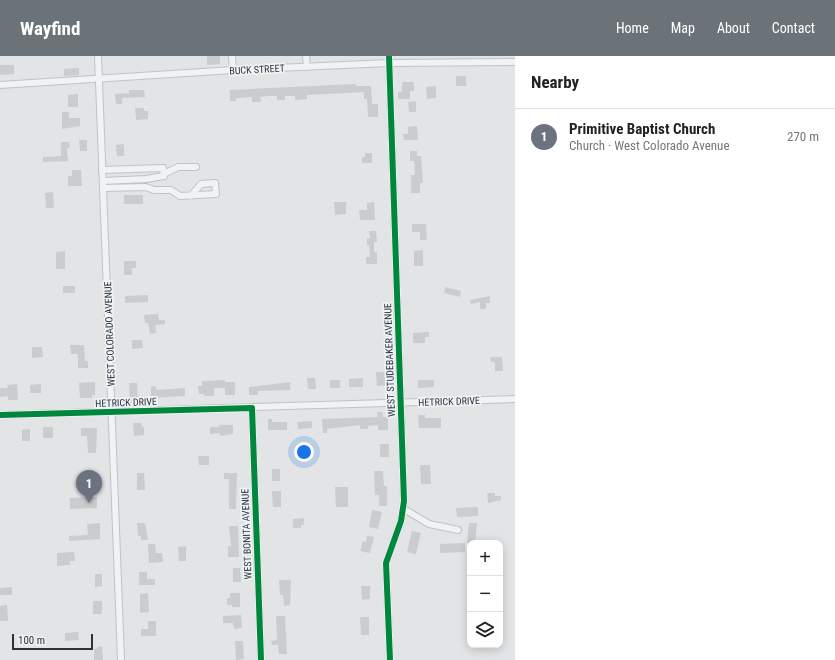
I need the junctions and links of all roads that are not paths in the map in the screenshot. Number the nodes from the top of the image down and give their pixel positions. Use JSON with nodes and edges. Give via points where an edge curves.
{"nodes":[{"id":1,"x":98,"y":56,"type":"edge"},
{"id":2,"x":232,"y":56,"type":"edge"},
{"id":3,"x":306,"y":56,"type":"edge"},
{"id":4,"x":389,"y":56,"type":"edge"},
{"id":5,"x":515,"y":62,"type":"edge"},
{"id":6,"x":390,"y":63,"type":"junction"},
{"id":7,"x":307,"y":67,"type":"junction"},
{"id":8,"x":233,"y":70,"type":"junction"},
{"id":9,"x":98,"y":80,"type":"junction"},
{"id":10,"x":0,"y":85,"type":"edge"},
{"id":11,"x":196,"y":167,"type":"dead end"},
{"id":12,"x":114,"y":169,"type":"junction"},
{"id":13,"x":102,"y":170,"type":"junction"},
{"id":14,"x":164,"y":174,"type":"junction"},
{"id":15,"x":114,"y":181,"type":"junction"},
{"id":16,"x":103,"y":185,"type":"junction"},
{"id":17,"x":191,"y":196,"type":"dead end"},
{"id":18,"x":515,"y":399,"type":"edge"},
{"id":19,"x":401,"y":402,"type":"junction"},
{"id":20,"x":252,"y":408,"type":"junction"},
{"id":21,"x":111,"y":413,"type":"junction"},
{"id":22,"x":0,"y":415,"type":"edge"},
{"id":23,"x":404,"y":510,"type":"junction"},
{"id":24,"x":458,"y":530,"type":"dead end"},
{"id":25,"x":121,"y":660,"type":"edge"},
{"id":26,"x":261,"y":660,"type":"edge"},
{"id":27,"x":390,"y":660,"type":"edge"}],
"edges":[{"from":1,"to":9,"type":"street","name":"WEST COLORADO AVENUE"},
{"from":2,"to":8,"type":"street"},
{"from":3,"to":7,"type":"street"},
{"from":4,"to":6,"type":"street","name":"WEST STUDEBAKER AVENUE"},
{"from":5,"to":6,"type":"street","name":"BUCK STREET"},
{"from":6,"to":7,"type":"street","name":"BUCK STREET"},
{"from":6,"to":19,"type":"street","name":"WEST STUDEBAKER AVENUE"},
{"from":7,"to":8,"type":"street","name":"BUCK STREET"},
{"from":8,"to":9,"type":"street","name":"BUCK STREET"},
{"from":9,"to":10,"type":"street","name":"BUCK STREET"},
{"from":9,"to":13,"type":"street","name":"WEST COLORADO AVENUE"},
{"from":11,"to":14,"type":"street","via":[[178,167]]},
{"from":12,"to":13,"type":"street"},
{"from":12,"to":14,"type":"street","via":[[163,168]]},
{"from":12,"to":15,"type":"street"},
{"from":13,"to":16,"type":"street","name":"WEST COLORADO AVENUE"},
{"from":14,"to":15,"type":"street","via":[[146,179]]},
{"from":15,"to":16,"type":"street"},
{"from":16,"to":17,"type":"street","via":[[171,190],[180,196]]},
{"from":16,"to":21,"type":"street","name":"WEST COLORADO AVENUE"},
{"from":18,"to":19,"type":"street","name":"HETRICK DRIVE"},
{"from":19,"to":20,"type":"street","name":"HETRICK DRIVE"},
{"from":19,"to":23,"type":"street","name":"WEST STUDEBAKER AVENUE"},
{"from":20,"to":21,"type":"street","name":"HETRICK DRIVE"},
{"from":20,"to":26,"type":"street","name":"WEST BONITA AVENUE"},
{"from":21,"to":22,"type":"street","name":"HETRICK DRIVE"},
{"from":21,"to":25,"type":"street","name":"WEST COLORADO AVENUE"},
{"from":23,"to":24,"type":"street","via":[[429,524]]},
{"from":23,"to":27,"type":"street","name":"WEST STUDEBAKER AVENUE","via":[[386,563]]}]}
